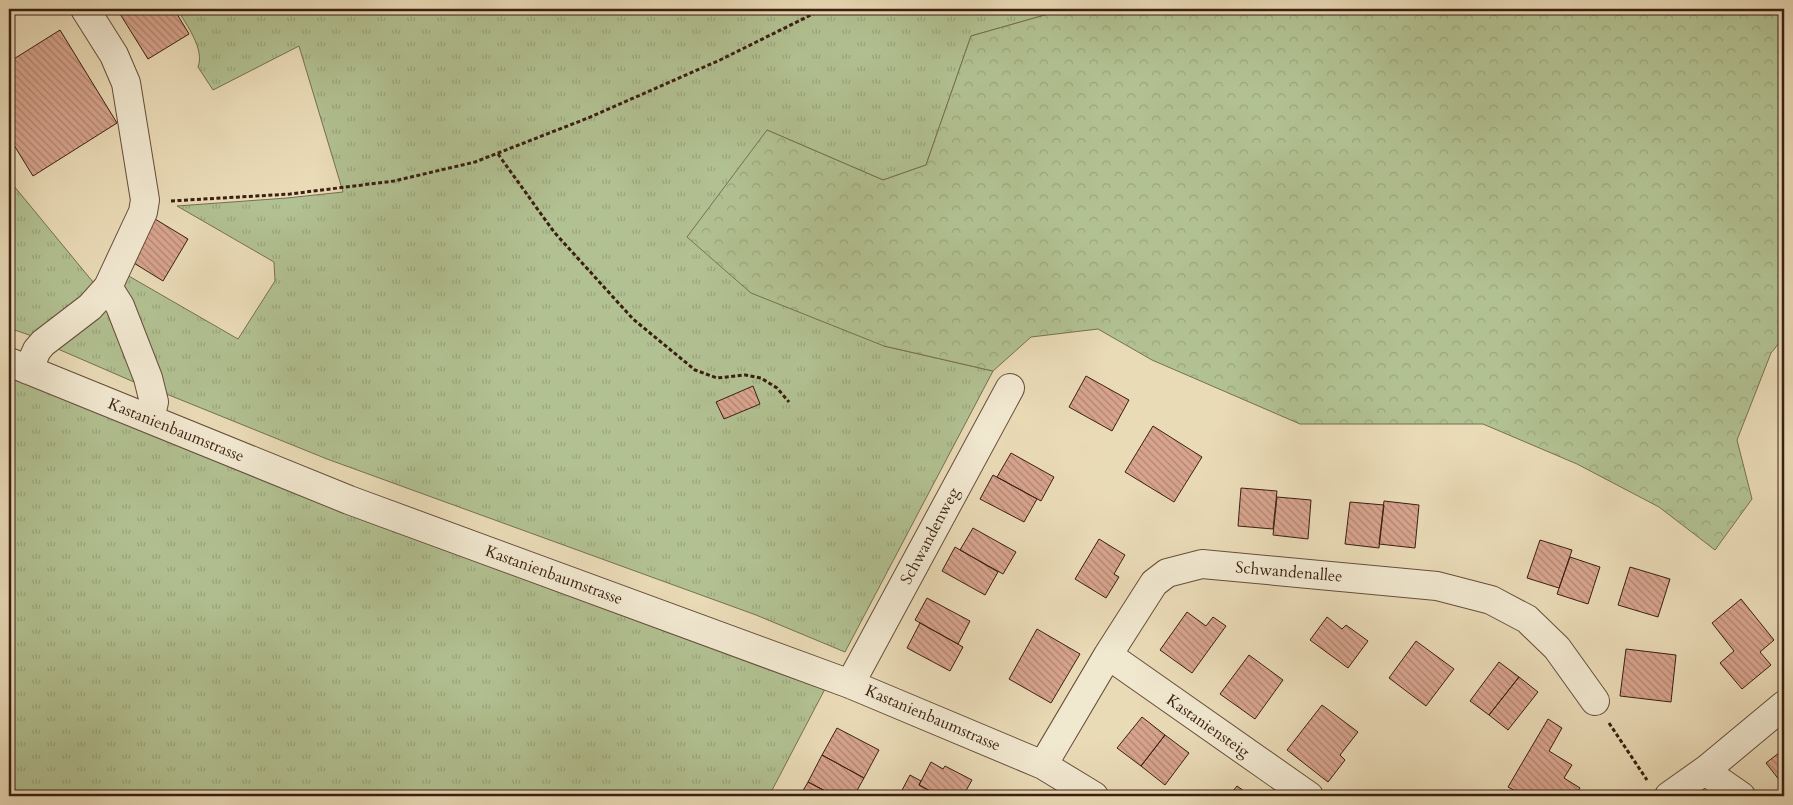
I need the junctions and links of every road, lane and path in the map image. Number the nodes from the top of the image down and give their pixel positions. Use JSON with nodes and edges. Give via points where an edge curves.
{"nodes":[{"id":1,"x":86,"y":9,"type":"edge"},
{"id":2,"x":823,"y":9,"type":"edge"},
{"id":3,"x":498,"y":154,"type":"junction"},
{"id":4,"x":145,"y":200,"type":"junction"},
{"id":5,"x":108,"y":287,"type":"junction"},
{"id":6,"x":18,"y":366,"type":"edge"},
{"id":7,"x":1010,"y":388,"type":"dead end"},
{"id":8,"x":789,"y":402,"type":"dead end"},
{"id":9,"x":150,"y":419,"type":"junction"},
{"id":10,"x":1108,"y":655,"type":"junction"},
{"id":11,"x":850,"y":684,"type":"junction"},
{"id":12,"x":1595,"y":701,"type":"joint"},
{"id":13,"x":1784,"y":705,"type":"edge"},
{"id":14,"x":1043,"y":765,"type":"junction"},
{"id":15,"x":1707,"y":769,"type":"junction"},
{"id":16,"x":1660,"y":791,"type":"edge"},
{"id":17,"x":1094,"y":796,"type":"edge"},
{"id":18,"x":1309,"y":796,"type":"edge"},
{"id":19,"x":1741,"y":796,"type":"edge"}],
"edges":[{"from":1,"to":4,"type":"street","via":[[114,54],[126,83]]},
{"from":2,"to":3,"type":"path","via":[[720,60]]},
{"from":3,"to":4,"type":"path","via":[[394,181],[290,194]]},
{"from":3,"to":8,"type":"path","via":[[554,232],[633,319],[695,370],[718,378],[745,375],[761,378],[777,388]]},
{"from":4,"to":5,"type":"street","via":[[143,212]]},
{"from":5,"to":6,"type":"street","via":[[90,307]]},
{"from":5,"to":9,"type":"street","via":[[120,306],[148,378],[154,402]]},
{"from":6,"to":9,"type":"street","name":"Kastanienbaumstrasse"},
{"from":7,"to":11,"type":"street","name":"Schwandenweg"},
{"from":9,"to":11,"type":"street","name":"Kastanienbaumstrasse","via":[[350,500]]},
{"from":10,"to":12,"type":"street","name":"Schwandenallee","via":[[1154,583],[1167,573],[1202,564],[1437,586],[1491,600],[1527,619],[1557,648]]},
{"from":10,"to":14,"type":"street","name":"Schwandenallee"},
{"from":10,"to":18,"type":"street","name":"Kastaniensteig"},
{"from":11,"to":14,"type":"street","name":"Kastanienbaumstrasse"},
{"from":12,"to":16,"type":"path"},
{"from":13,"to":15,"type":"street"},
{"from":14,"to":17,"type":"street","name":"Kastanienbaumstrasse"},
{"from":15,"to":16,"type":"street"},
{"from":15,"to":19,"type":"street"}]}
